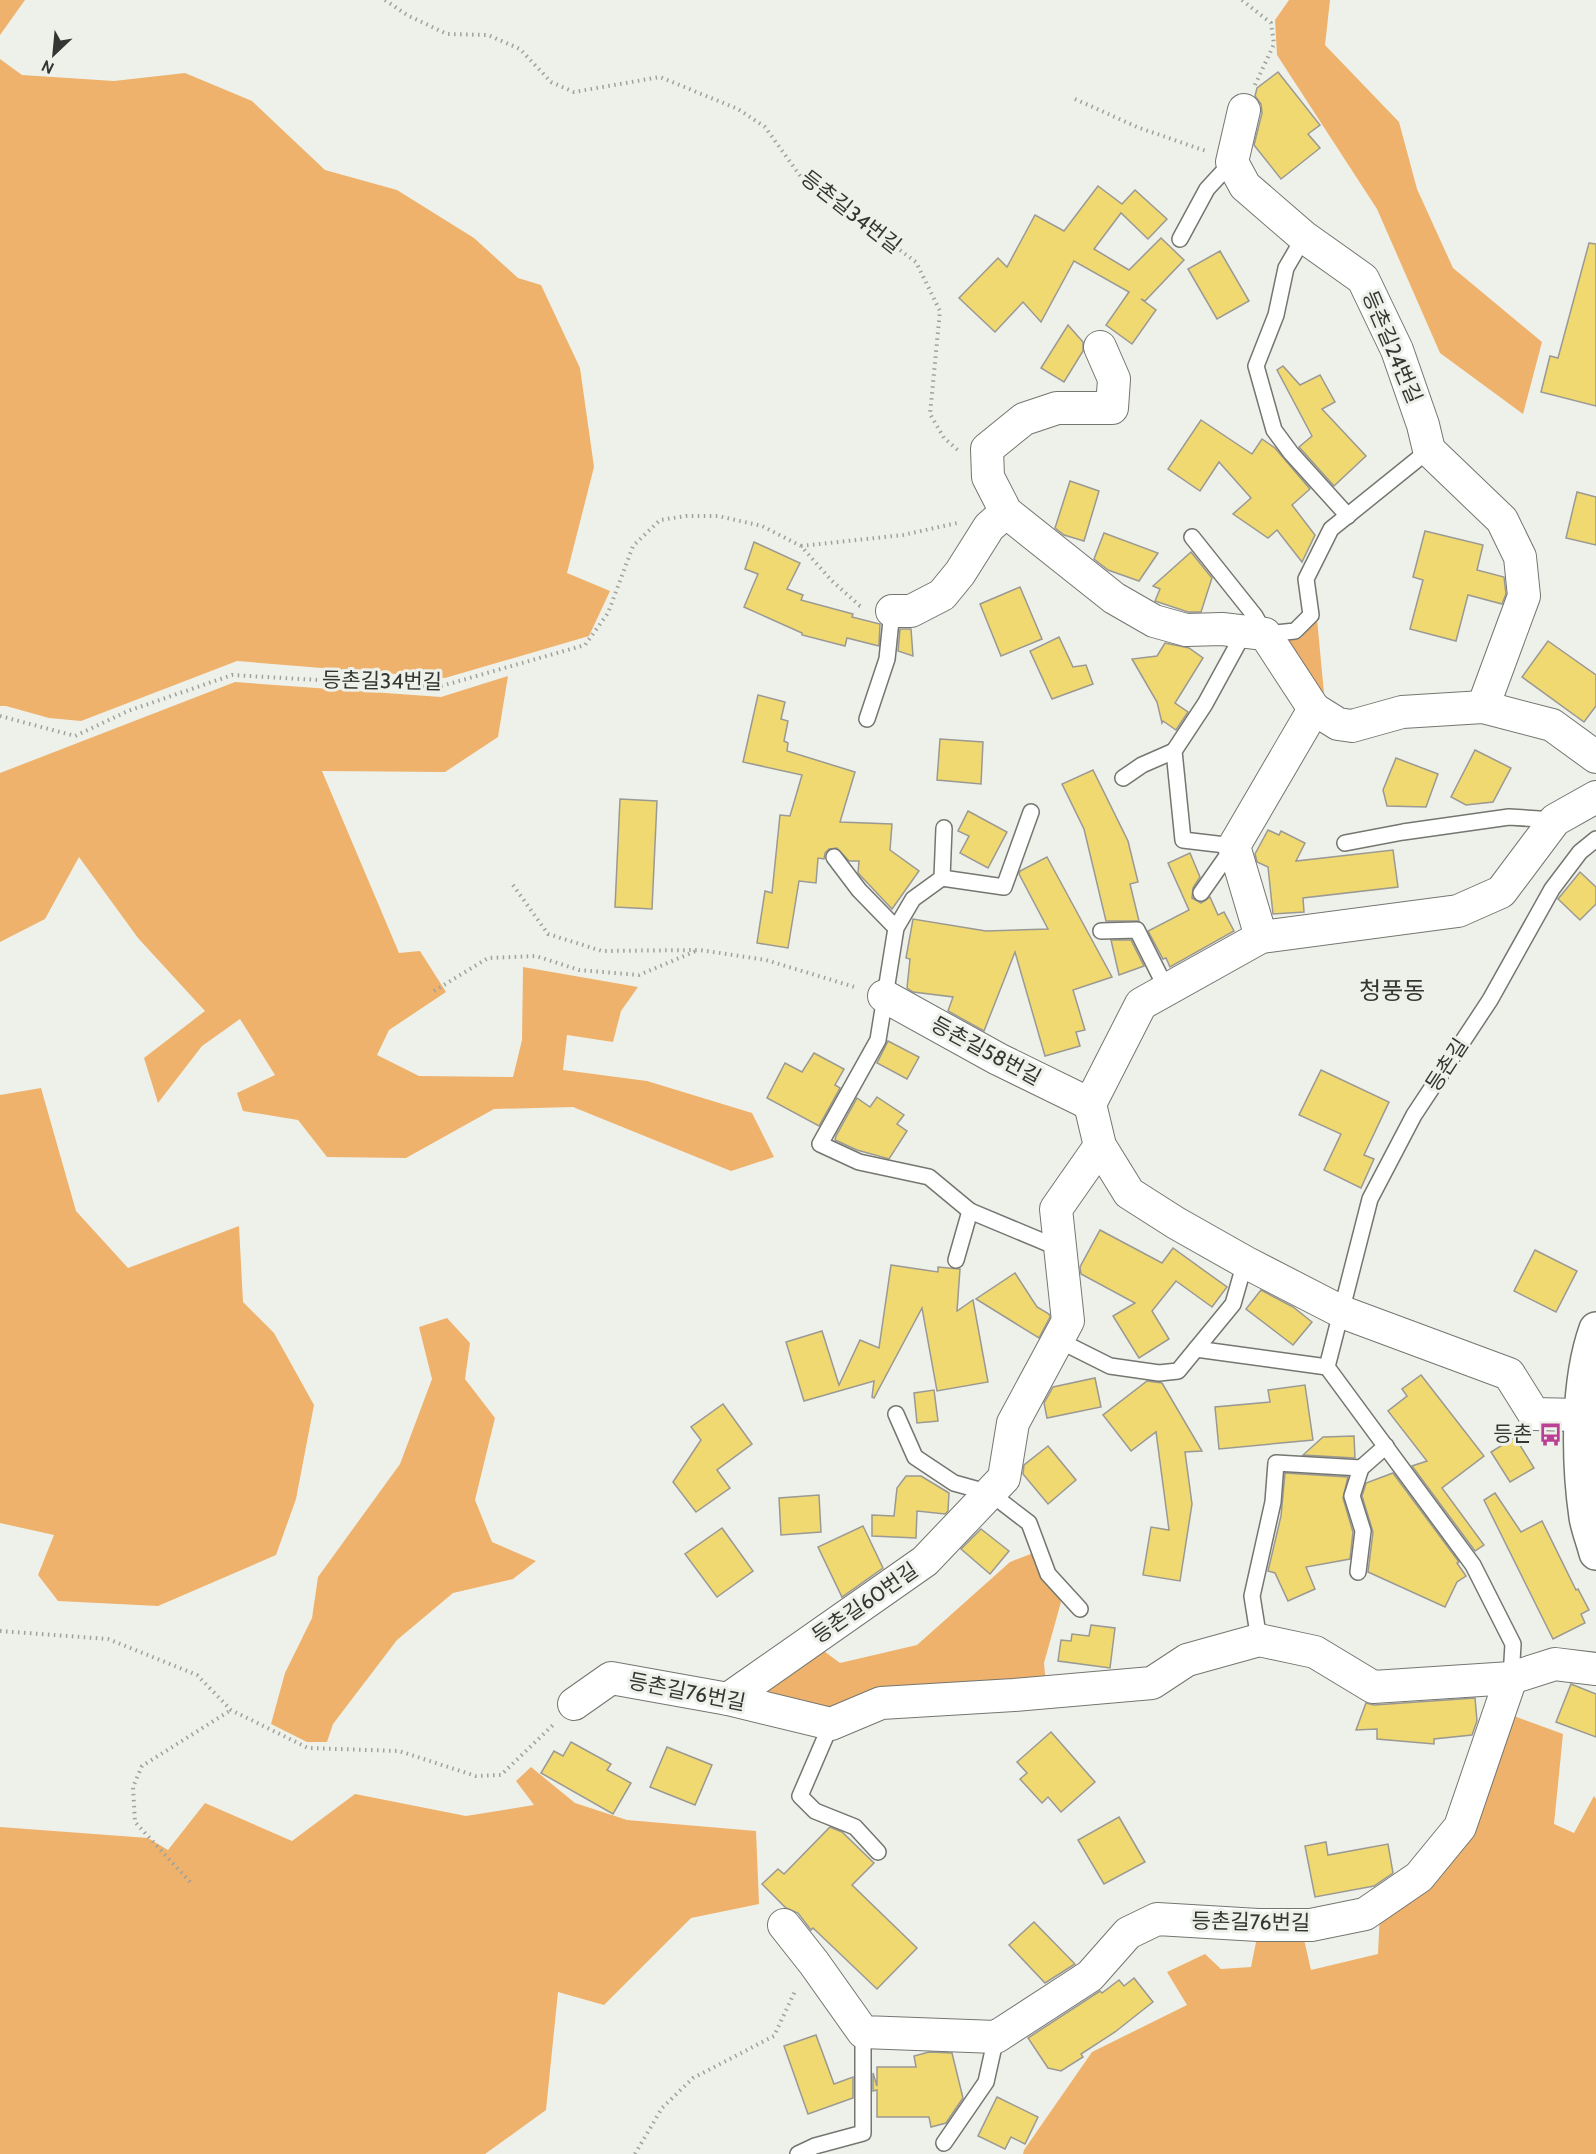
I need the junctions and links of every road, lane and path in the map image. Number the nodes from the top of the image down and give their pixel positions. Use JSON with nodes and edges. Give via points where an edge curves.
{"nodes":[{"id":1,"x":385,"y":0,"type":"edge"},
{"id":2,"x":1242,"y":0,"type":"edge"},
{"id":3,"x":1075,"y":99,"type":"dead end"},
{"id":4,"x":1244,"y":110,"type":"joint"},
{"id":5,"x":1232,"y":162,"type":"junction"},
{"id":6,"x":1304,"y":237,"type":"junction"},
{"id":7,"x":1180,"y":239,"type":"dead end"},
{"id":8,"x":1100,"y":348,"type":"dead end"},
{"id":9,"x":1429,"y":450,"type":"junction"},
{"id":10,"x":988,"y":477,"type":"junction"},
{"id":11,"x":1006,"y":512,"type":"junction"},
{"id":12,"x":1348,"y":516,"type":"junction"},
{"id":13,"x":960,"y":522,"type":"dead end"},
{"id":14,"x":1192,"y":537,"type":"dead end"},
{"id":15,"x":801,"y":546,"type":"junction"},
{"id":16,"x":891,"y":611,"type":"junction"},
{"id":17,"x":1265,"y":634,"type":"junction"},
{"id":18,"x":1483,"y":707,"type":"junction"},
{"id":19,"x":1314,"y":709,"type":"junction"},
{"id":20,"x":1,"y":715,"type":"edge"},
{"id":21,"x":867,"y":719,"type":"dead end"},
{"id":22,"x":1174,"y":751,"type":"junction"},
{"id":23,"x":1596,"y":757,"type":"edge"},
{"id":24,"x":1123,"y":777,"type":"dead end"},
{"id":25,"x":1596,"y":797,"type":"edge"},
{"id":26,"x":1031,"y":813,"type":"dead end"},
{"id":27,"x":1555,"y":820,"type":"junction"},
{"id":28,"x":944,"y":828,"type":"dead end"},
{"id":29,"x":1596,"y":839,"type":"edge"},
{"id":30,"x":1345,"y":843,"type":"dead end"},
{"id":31,"x":1234,"y":846,"type":"junction"},
{"id":32,"x":834,"y":857,"type":"dead end"},
{"id":33,"x":942,"y":878,"type":"junction"},
{"id":34,"x":513,"y":885,"type":"dead end"},
{"id":35,"x":1201,"y":893,"type":"dead end"},
{"id":36,"x":896,"y":928,"type":"junction"},
{"id":37,"x":1101,"y":931,"type":"dead end"},
{"id":38,"x":1261,"y":937,"type":"junction"},
{"id":39,"x":700,"y":950,"type":"junction"},
{"id":40,"x":1167,"y":990,"type":"junction"},
{"id":41,"x":434,"y":991,"type":"dead end"},
{"id":42,"x":884,"y":996,"type":"junction"},
{"id":43,"x":1090,"y":1104,"type":"junction"},
{"id":44,"x":1101,"y":1146,"type":"junction"},
{"id":45,"x":970,"y":1211,"type":"junction"},
{"id":46,"x":1061,"y":1250,"type":"junction"},
{"id":47,"x":956,"y":1260,"type":"dead end"},
{"id":48,"x":1245,"y":1262,"type":"junction"},
{"id":49,"x":1342,"y":1312,"type":"junction"},
{"id":50,"x":1596,"y":1329,"type":"edge"},
{"id":51,"x":1058,"y":1341,"type":"junction"},
{"id":52,"x":1196,"y":1348,"type":"junction"},
{"id":53,"x":1327,"y":1367,"type":"junction"},
{"id":54,"x":896,"y":1414,"type":"dead end"},
{"id":55,"x":1580,"y":1415,"type":"junction"},
{"id":56,"x":1386,"y":1446,"type":"junction"},
{"id":57,"x":1361,"y":1468,"type":"junction"},
{"id":58,"x":990,"y":1493,"type":"junction"},
{"id":59,"x":1596,"y":1553,"type":"edge"},
{"id":60,"x":1358,"y":1572,"type":"dead end"},
{"id":61,"x":1080,"y":1609,"type":"dead end"},
{"id":62,"x":0,"y":1631,"type":"edge"},
{"id":63,"x":1259,"y":1640,"type":"junction"},
{"id":64,"x":1596,"y":1669,"type":"edge"},
{"id":65,"x":1511,"y":1678,"type":"junction"},
{"id":66,"x":728,"y":1699,"type":"junction"},
{"id":67,"x":574,"y":1704,"type":"joint"},
{"id":68,"x":231,"y":1710,"type":"junction"},
{"id":69,"x":831,"y":1724,"type":"junction"},
{"id":70,"x":878,"y":1852,"type":"dead end"},
{"id":71,"x":190,"y":1882,"type":"dead end"},
{"id":72,"x":784,"y":1925,"type":"dead end"},
{"id":73,"x":814,"y":1963,"type":"junction"},
{"id":74,"x":862,"y":2032,"type":"junction"},
{"id":75,"x":996,"y":2037,"type":"junction"},
{"id":76,"x":944,"y":2143,"type":"dead end"},
{"id":77,"x":635,"y":2154,"type":"edge"},
{"id":78,"x":798,"y":2154,"type":"edge"}],
"edges":[{"from":1,"to":10,"type":"path","name":"등촌길34번길","via":[[447,34],[488,35],[520,49],[551,82],[574,92],[660,77],[738,109],[765,127],[801,177],[916,262],[940,311],[930,414],[944,438]]},
{"from":2,"to":4,"type":"path","via":[[1271,22],[1274,44]]},
{"from":3,"to":5,"type":"path"},
{"from":4,"to":5,"type":"street"},
{"from":5,"to":6,"type":"street","name":"등촌길24번길","via":[[1245,186]]},
{"from":5,"to":7,"type":"lane","via":[[1207,189]]},
{"from":6,"to":9,"type":"street","name":"등촌길24번길","via":[[1363,279],[1397,350]]},
{"from":6,"to":12,"type":"lane","via":[[1286,268],[1276,315],[1256,366],[1274,430]]},
{"from":8,"to":10,"type":"street","via":[[1114,379],[1112,408],[1057,408],[1024,419],[987,449]]},
{"from":9,"to":12,"type":"lane"},
{"from":9,"to":18,"type":"street","via":[[1502,520],[1520,557],[1524,596]]},
{"from":10,"to":11,"type":"street"},
{"from":11,"to":16,"type":"street","via":[[989,527],[942,595],[911,611]]},
{"from":11,"to":17,"type":"street","via":[[1114,598],[1154,621],[1186,630]]},
{"from":12,"to":17,"type":"lane","via":[[1331,529],[1306,579],[1311,615],[1295,631]]},
{"from":13,"to":15,"type":"path","via":[[903,535]]},
{"from":14,"to":17,"type":"lane"},
{"from":15,"to":16,"type":"path","name":"등촌길34번길","via":[[860,606]]},
{"from":15,"to":20,"type":"path","name":"등촌길34번길","via":[[762,526],[718,516],[660,520],[633,546],[608,613],[585,645],[438,687],[232,675],[128,711],[75,736]]},
{"from":16,"to":21,"type":"lane","via":[[887,658]]},
{"from":17,"to":19,"type":"street"},
{"from":17,"to":22,"type":"lane","via":[[1240,640]]},
{"from":18,"to":19,"type":"street","via":[[1402,712],[1352,726],[1338,724]]},
{"from":18,"to":23,"type":"street","via":[[1552,725]]},
{"from":19,"to":31,"type":"street"},
{"from":22,"to":24,"type":"lane"},
{"from":22,"to":31,"type":"lane","via":[[1183,840]]},
{"from":25,"to":27,"type":"street"},
{"from":26,"to":33,"type":"lane","via":[[1005,887]]},
{"from":27,"to":30,"type":"lane","via":[[1509,817]]},
{"from":27,"to":38,"type":"street","via":[[1500,892],[1458,911]]},
{"from":28,"to":33,"type":"lane"},
{"from":29,"to":49,"type":"lane","name":"등촌길","via":[[1580,852],[1552,889],[1490,1000],[1414,1116],[1370,1199]]},
{"from":31,"to":35,"type":"lane"},
{"from":31,"to":38,"type":"street"},
{"from":32,"to":36,"type":"lane"},
{"from":33,"to":36,"type":"lane","via":[[913,899]]},
{"from":34,"to":39,"type":"path","via":[[548,934],[603,951]]},
{"from":36,"to":42,"type":"lane"},
{"from":37,"to":40,"type":"lane","via":[[1137,930]]},
{"from":38,"to":40,"type":"street"},
{"from":39,"to":41,"type":"path","via":[[639,975],[579,970],[536,956],[488,958]]},
{"from":39,"to":42,"type":"path","via":[[766,960]]},
{"from":40,"to":43,"type":"street","via":[[1142,1005]]},
{"from":42,"to":43,"type":"street","name":"등촌길58번길"},
{"from":42,"to":45,"type":"lane","via":[[878,1040],[820,1144],[859,1162],[929,1178]]},
{"from":43,"to":44,"type":"street"},
{"from":44,"to":46,"type":"street","name":"등촌길60번길","via":[[1056,1209]]},
{"from":44,"to":48,"type":"street","via":[[1129,1193]]},
{"from":45,"to":46,"type":"lane"},
{"from":45,"to":47,"type":"lane"},
{"from":46,"to":51,"type":"street","name":"등촌길60번길","via":[[1068,1321]]},
{"from":48,"to":49,"type":"street"},
{"from":48,"to":52,"type":"lane","via":[[1233,1304]]},
{"from":49,"to":53,"type":"lane"},
{"from":49,"to":55,"type":"street","via":[[1509,1374],[1534,1414]]},
{"from":50,"to":55,"type":"street"},
{"from":51,"to":52,"type":"lane","via":[[1110,1366],[1159,1373],[1178,1371]]},
{"from":51,"to":58,"type":"street","name":"등촌길60번길","via":[[1013,1423],[1004,1478]]},
{"from":52,"to":53,"type":"lane"},
{"from":53,"to":56,"type":"lane","name":"등촌길76번길"},
{"from":54,"to":58,"type":"lane","via":[[915,1457],[954,1483]]},
{"from":55,"to":59,"type":"street","via":[[1586,1519]]},
{"from":56,"to":57,"type":"lane"},
{"from":56,"to":65,"type":"lane","name":"등촌길76번길","via":[[1473,1565],[1512,1644]]},
{"from":57,"to":60,"type":"lane","via":[[1352,1496],[1364,1531]]},
{"from":57,"to":63,"type":"lane","via":[[1276,1463],[1273,1502],[1252,1596]]},
{"from":58,"to":61,"type":"lane","via":[[1029,1523],[1048,1574]]},
{"from":58,"to":66,"type":"street","name":"등촌길60번길","via":[[925,1561]]},
{"from":62,"to":68,"type":"path","via":[[108,1639],[197,1675]]},
{"from":63,"to":65,"type":"street","via":[[1315,1652],[1373,1687]]},
{"from":63,"to":69,"type":"street","via":[[1187,1660],[1152,1683],[880,1703]]},
{"from":64,"to":65,"type":"street","via":[[1555,1664]]},
{"from":65,"to":75,"type":"street","name":"등촌길76번길","via":[[1460,1827],[1419,1877],[1365,1914],[1311,1925],[1157,1919],[1128,1932],[1090,1976]]},
{"from":66,"to":67,"type":"street","name":"등촌길76번길","via":[[611,1678]]},
{"from":66,"to":69,"type":"street","name":"등촌길76번길"},
{"from":67,"to":68,"type":"path","via":[[501,1775],[476,1776],[399,1751],[308,1748]]},
{"from":68,"to":71,"type":"path","via":[[142,1766],[133,1787],[135,1822]]},
{"from":69,"to":70,"type":"lane","via":[[800,1796],[815,1811],[855,1827]]},
{"from":72,"to":73,"type":"street"},
{"from":73,"to":74,"type":"street"},
{"from":73,"to":77,"type":"path","via":[[795,1991],[774,2036],[693,2078],[662,2108]]},
{"from":74,"to":75,"type":"street"},
{"from":74,"to":78,"type":"lane","via":[[863,2133]]},
{"from":75,"to":76,"type":"lane","via":[[986,2082]]}]}
